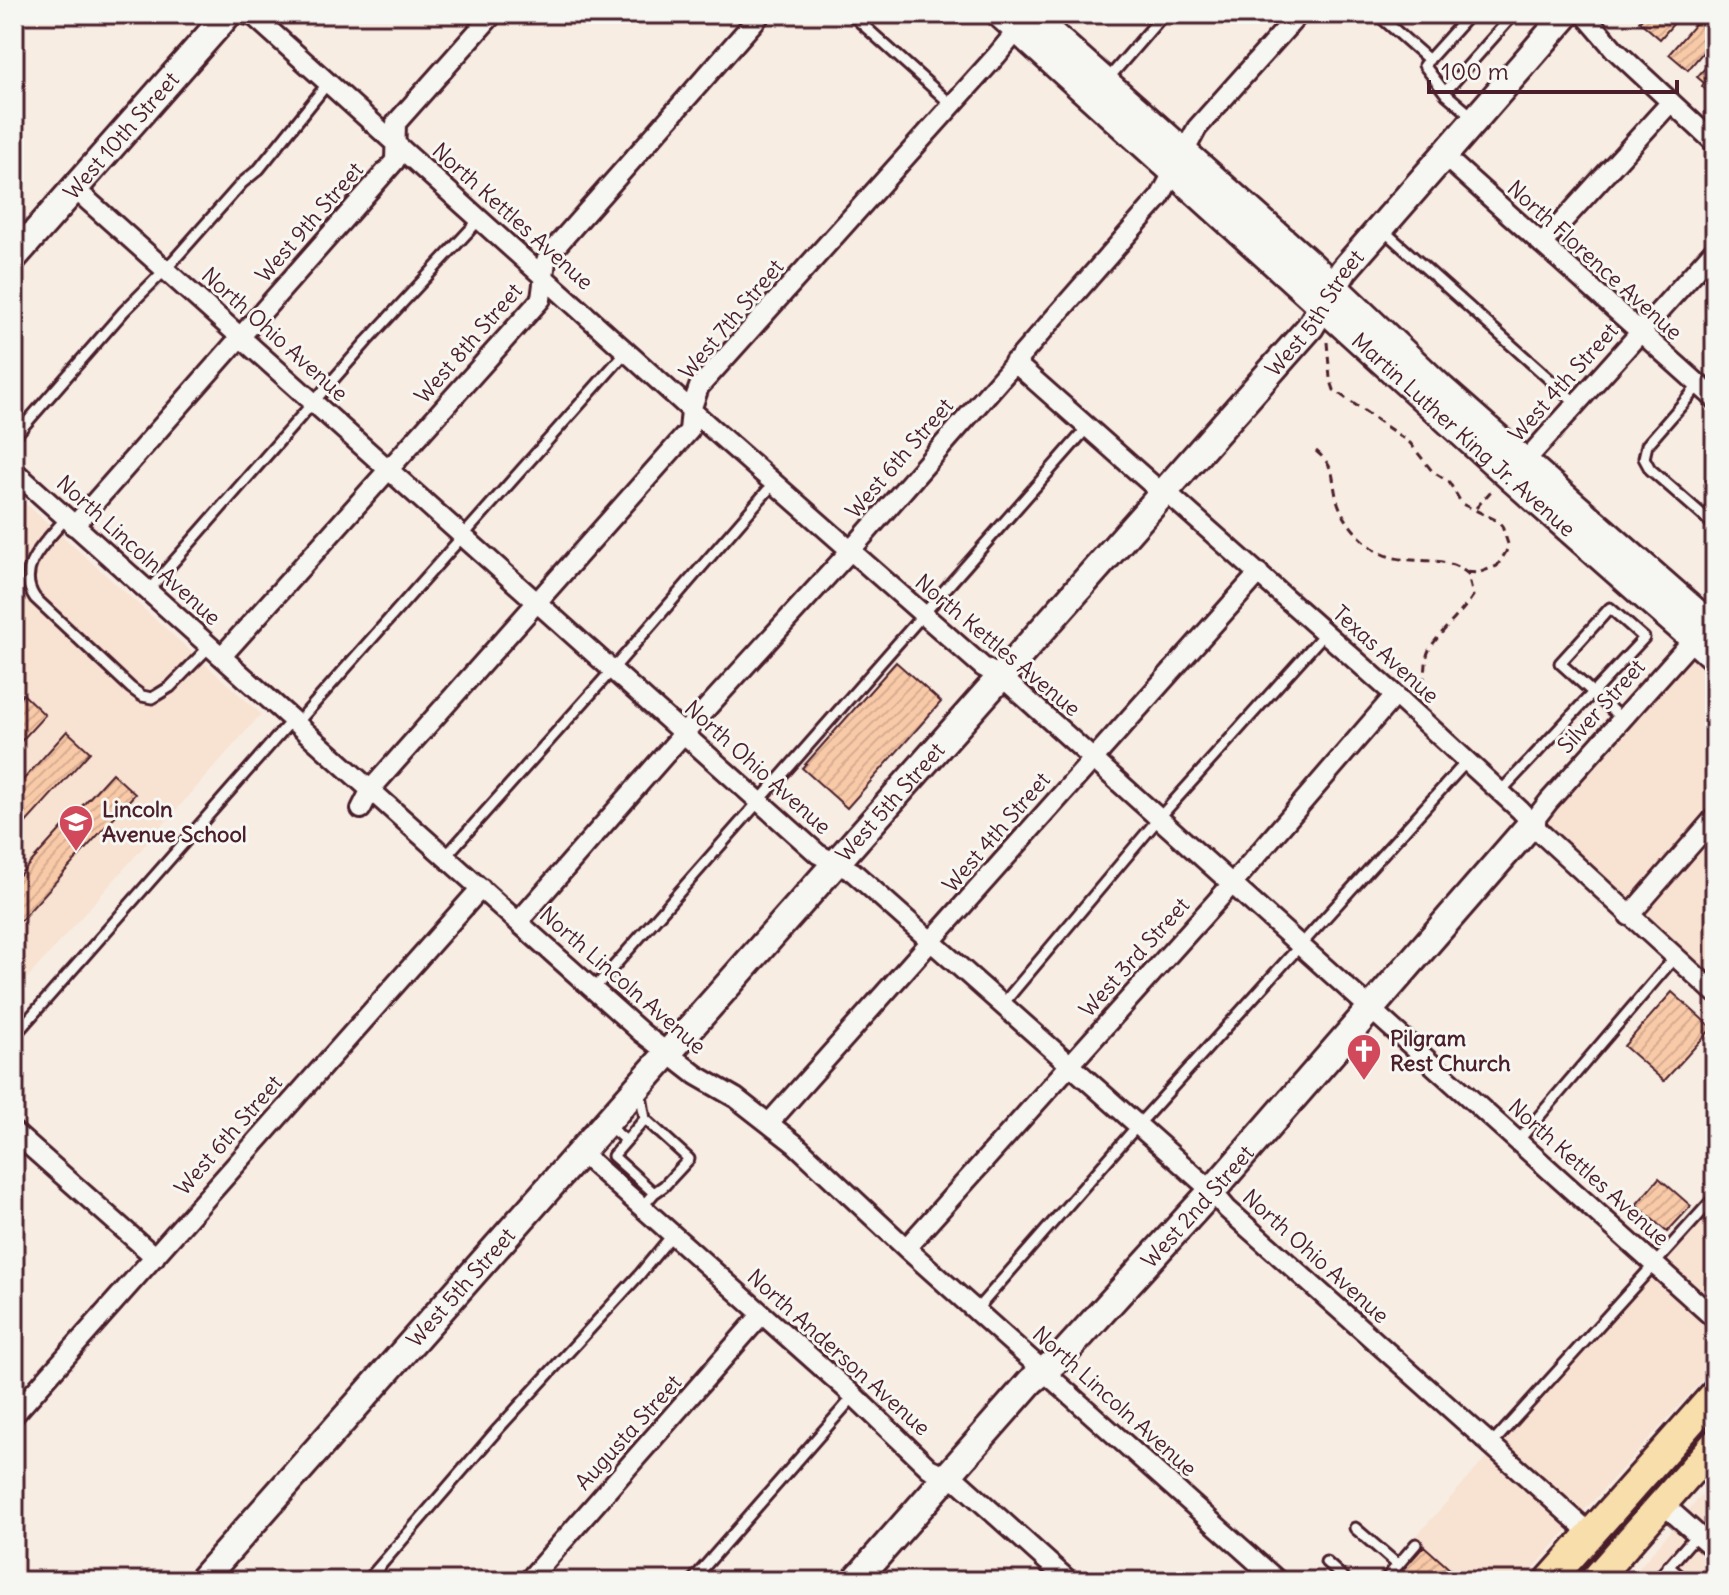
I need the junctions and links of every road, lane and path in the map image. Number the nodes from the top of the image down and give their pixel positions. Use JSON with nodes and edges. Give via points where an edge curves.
{"nodes":[{"id":1,"x":228,"y":14,"type":"edge"},
{"id":2,"x":244,"y":14,"type":"edge"},
{"id":3,"x":493,"y":14,"type":"edge"},
{"id":4,"x":761,"y":14,"type":"edge"},
{"id":5,"x":851,"y":14,"type":"edge"},
{"id":6,"x":1164,"y":14,"type":"edge"},
{"id":7,"x":1299,"y":14,"type":"edge"},
{"id":8,"x":1377,"y":14,"type":"edge"},
{"id":9,"x":1470,"y":14,"type":"edge"},
{"id":10,"x":1514,"y":14,"type":"edge"},
{"id":11,"x":1567,"y":14,"type":"edge"},
{"id":12,"x":1584,"y":14,"type":"edge"},
{"id":13,"x":1022,"y":17,"type":"edge"},
{"id":14,"x":1429,"y":60,"type":"junction"},
{"id":15,"x":328,"y":83,"type":"junction"},
{"id":16,"x":1099,"y":90,"type":"junction"},
{"id":17,"x":1445,"y":92,"type":"junction"},
{"id":18,"x":1671,"y":102,"type":"junction"},
{"id":19,"x":952,"y":105,"type":"junction"},
{"id":20,"x":1476,"y":119,"type":"junction"},
{"id":21,"x":394,"y":142,"type":"junction"},
{"id":22,"x":1715,"y":143,"type":"edge"},
{"id":23,"x":1443,"y":155,"type":"junction"},
{"id":24,"x":1179,"y":162,"type":"junction"},
{"id":25,"x":75,"y":189,"type":"junction"},
{"id":26,"x":480,"y":219,"type":"junction"},
{"id":27,"x":1380,"y":227,"type":"junction"},
{"id":28,"x":1542,"y":244,"type":"junction"},
{"id":29,"x":1715,"y":249,"type":"edge"},
{"id":30,"x":14,"y":257,"type":"edge"},
{"id":31,"x":166,"y":269,"type":"junction"},
{"id":32,"x":544,"y":275,"type":"junction"},
{"id":33,"x":1329,"y":298,"type":"junction"},
{"id":34,"x":1640,"y":332,"type":"junction"},
{"id":35,"x":241,"y":336,"type":"junction"},
{"id":36,"x":1327,"y":341,"type":"dead end"},
{"id":37,"x":627,"y":350,"type":"junction"},
{"id":38,"x":1014,"y":362,"type":"junction"},
{"id":39,"x":1699,"y":385,"type":"junction"},
{"id":40,"x":1715,"y":399,"type":"edge"},
{"id":41,"x":315,"y":403,"type":"junction"},
{"id":42,"x":1576,"y":403,"type":"junction"},
{"id":43,"x":691,"y":410,"type":"junction"},
{"id":44,"x":1087,"y":428,"type":"junction"},
{"id":45,"x":14,"y":437,"type":"edge"},
{"id":46,"x":1316,"y":451,"type":"dead end"},
{"id":47,"x":389,"y":469,"type":"junction"},
{"id":48,"x":1512,"y":473,"type":"junction"},
{"id":49,"x":20,"y":477,"type":"edge"},
{"id":50,"x":774,"y":483,"type":"junction"},
{"id":51,"x":1165,"y":493,"type":"junction"},
{"id":52,"x":14,"y":497,"type":"edge"},
{"id":53,"x":1475,"y":509,"type":"junction"},
{"id":54,"x":70,"y":522,"type":"junction"},
{"id":55,"x":1715,"y":526,"type":"edge"},
{"id":56,"x":464,"y":536,"type":"junction"},
{"id":57,"x":851,"y":550,"type":"junction"},
{"id":58,"x":1465,"y":572,"type":"junction"},
{"id":59,"x":1259,"y":573,"type":"junction"},
{"id":60,"x":148,"y":591,"type":"junction"},
{"id":61,"x":538,"y":602,"type":"junction"},
{"id":62,"x":924,"y":615,"type":"junction"},
{"id":63,"x":1706,"y":630,"type":"edge"},
{"id":64,"x":1326,"y":632,"type":"junction"},
{"id":65,"x":216,"y":651,"type":"junction"},
{"id":66,"x":1715,"y":658,"type":"edge"},
{"id":67,"x":613,"y":669,"type":"junction"},
{"id":68,"x":1002,"y":677,"type":"junction"},
{"id":69,"x":1593,"y":692,"type":"junction"},
{"id":70,"x":1395,"y":695,"type":"junction"},
{"id":71,"x":1415,"y":695,"type":"dead end"},
{"id":72,"x":1622,"y":719,"type":"junction"},
{"id":73,"x":294,"y":722,"type":"junction"},
{"id":74,"x":684,"y":733,"type":"junction"},
{"id":75,"x":1092,"y":758,"type":"junction"},
{"id":76,"x":1467,"y":761,"type":"junction"},
{"id":77,"x":371,"y":789,"type":"junction"},
{"id":78,"x":1501,"y":791,"type":"junction"},
{"id":79,"x":759,"y":801,"type":"junction"},
{"id":80,"x":361,"y":809,"type":"dead end"},
{"id":81,"x":1715,"y":817,"type":"edge"},
{"id":82,"x":1159,"y":818,"type":"junction"},
{"id":83,"x":1532,"y":823,"type":"junction"},
{"id":84,"x":446,"y":856,"type":"junction"},
{"id":85,"x":836,"y":864,"type":"junction"},
{"id":86,"x":1232,"y":884,"type":"junction"},
{"id":87,"x":481,"y":888,"type":"junction"},
{"id":88,"x":1629,"y":916,"type":"junction"},
{"id":89,"x":518,"y":922,"type":"junction"},
{"id":90,"x":931,"y":943,"type":"junction"},
{"id":91,"x":1300,"y":945,"type":"junction"},
{"id":92,"x":1675,"y":957,"type":"junction"},
{"id":93,"x":594,"y":989,"type":"junction"},
{"id":94,"x":1715,"y":993,"type":"edge"},
{"id":95,"x":1002,"y":1005,"type":"junction"},
{"id":96,"x":1371,"y":1009,"type":"junction"},
{"id":97,"x":14,"y":1036,"type":"edge"},
{"id":98,"x":669,"y":1052,"type":"junction"},
{"id":99,"x":1071,"y":1065,"type":"junction"},
{"id":100,"x":639,"y":1087,"type":"junction"},
{"id":101,"x":645,"y":1119,"type":"junction"},
{"id":102,"x":606,"y":1123,"type":"junction"},
{"id":103,"x":769,"y":1123,"type":"junction"},
{"id":104,"x":1138,"y":1125,"type":"junction"},
{"id":105,"x":14,"y":1132,"type":"edge"},
{"id":106,"x":626,"y":1141,"type":"junction"},
{"id":107,"x":1518,"y":1141,"type":"junction"},
{"id":108,"x":580,"y":1152,"type":"junction"},
{"id":109,"x":620,"y":1175,"type":"junction"},
{"id":110,"x":1212,"y":1191,"type":"junction"},
{"id":111,"x":648,"y":1200,"type":"junction"},
{"id":112,"x":1713,"y":1204,"type":"edge"},
{"id":113,"x":673,"y":1234,"type":"junction"},
{"id":114,"x":906,"y":1248,"type":"junction"},
{"id":115,"x":155,"y":1257,"type":"junction"},
{"id":116,"x":1654,"y":1263,"type":"junction"},
{"id":117,"x":977,"y":1309,"type":"junction"},
{"id":118,"x":762,"y":1314,"type":"junction"},
{"id":119,"x":1715,"y":1319,"type":"edge"},
{"id":120,"x":1045,"y":1370,"type":"junction"},
{"id":121,"x":1715,"y":1394,"type":"edge"},
{"id":122,"x":854,"y":1396,"type":"junction"},
{"id":123,"x":14,"y":1415,"type":"edge"},
{"id":124,"x":1715,"y":1444,"type":"edge"},
{"id":125,"x":1491,"y":1445,"type":"junction"},
{"id":126,"x":949,"y":1476,"type":"junction"},
{"id":127,"x":1662,"y":1503,"type":"junction"},
{"id":128,"x":1355,"y":1528,"type":"dead end"},
{"id":129,"x":1591,"y":1534,"type":"junction"},
{"id":130,"x":1697,"y":1534,"type":"junction"},
{"id":131,"x":1416,"y":1544,"type":"dead end"},
{"id":132,"x":1715,"y":1550,"type":"edge"},
{"id":133,"x":1326,"y":1562,"type":"dead end"},
{"id":134,"x":1398,"y":1565,"type":"junction"},
{"id":135,"x":1668,"y":1566,"type":"junction"},
{"id":136,"x":201,"y":1581,"type":"edge"},
{"id":137,"x":367,"y":1581,"type":"edge"},
{"id":138,"x":528,"y":1581,"type":"edge"},
{"id":139,"x":692,"y":1581,"type":"edge"},
{"id":140,"x":855,"y":1581,"type":"edge"},
{"id":141,"x":1069,"y":1581,"type":"edge"},
{"id":142,"x":1278,"y":1581,"type":"edge"},
{"id":143,"x":1347,"y":1581,"type":"edge"},
{"id":144,"x":1384,"y":1581,"type":"edge"},
{"id":145,"x":1549,"y":1581,"type":"edge"},
{"id":146,"x":1594,"y":1581,"type":"edge"},
{"id":147,"x":1656,"y":1581,"type":"edge"},
{"id":148,"x":1686,"y":1581,"type":"edge"}],
"edges":[{"from":1,"to":25,"type":"street","name":"West 10th Street"},
{"from":2,"to":15,"type":"street","name":"North Kettles Avenue","via":[[255,17]]},
{"from":3,"to":21,"type":"street","name":"West 9th Street","via":[[396,123]]},
{"from":4,"to":32,"type":"street","name":"West 8th Street","via":[[552,251]]},
{"from":5,"to":19,"type":"lane"},
{"from":6,"to":16,"type":"lane"},
{"from":7,"to":24,"type":"street","name":"West 6th Street","via":[[1197,128]]},
{"from":8,"to":14,"type":"lane"},
{"from":9,"to":14,"type":"lane"},
{"from":10,"to":17,"type":"lane"},
{"from":11,"to":20,"type":"street","name":"West 5th Street"},
{"from":12,"to":18,"type":"street"},
{"from":13,"to":16,"type":"street","name":"Martin Luther King Jr. Avenue"},
{"from":13,"to":19,"type":"street","name":"West 7th Street","via":[[1003,48]]},
{"from":14,"to":17,"type":"lane","via":[[1424,65]]},
{"from":15,"to":21,"type":"street","name":"North Kettles Avenue"},
{"from":15,"to":31,"type":"lane","via":[[259,169]]},
{"from":16,"to":24,"type":"street","name":"Martin Luther King Jr. Avenue"},
{"from":17,"to":20,"type":"lane"},
{"from":18,"to":22,"type":"street"},
{"from":18,"to":28,"type":"street"},
{"from":19,"to":43,"type":"street","name":"West 7th Street","via":[[699,387]]},
{"from":20,"to":23,"type":"street","name":"West 5th Street"},
{"from":21,"to":26,"type":"street","name":"North Kettles Avenue"},
{"from":21,"to":35,"type":"street","name":"West 9th Street","via":[[395,161]]},
{"from":23,"to":27,"type":"street","name":"West 5th Street"},
{"from":23,"to":28,"type":"street","name":"North Florence Avenue"},
{"from":24,"to":33,"type":"street","name":"Martin Luther King Jr. Avenue"},
{"from":24,"to":38,"type":"street","name":"West 6th Street","via":[[1160,197]]},
{"from":25,"to":30,"type":"street","name":"West 10th Street"},
{"from":25,"to":31,"type":"street","name":"North Ohio Avenue"},
{"from":26,"to":32,"type":"street","name":"North Kettles Avenue"},
{"from":26,"to":41,"type":"lane"},
{"from":27,"to":33,"type":"street","name":"West 5th Street","via":[[1344,270]]},
{"from":27,"to":42,"type":"lane"},
{"from":28,"to":34,"type":"street","name":"North Florence Avenue"},
{"from":29,"to":34,"type":"street","name":"West 4th Street"},
{"from":31,"to":35,"type":"street","name":"North Ohio Avenue"},
{"from":31,"to":45,"type":"lane"},
{"from":32,"to":37,"type":"street","name":"North Kettles Avenue"},
{"from":32,"to":47,"type":"street","name":"West 8th Street","via":[[541,299]]},
{"from":33,"to":48,"type":"street","name":"Martin Luther King Jr. Avenue"},
{"from":33,"to":51,"type":"street","name":"West 5th Street","via":[[1310,327]]},
{"from":34,"to":39,"type":"street","name":"North Florence Avenue"},
{"from":34,"to":42,"type":"street","name":"West 4th Street"},
{"from":35,"to":41,"type":"street","name":"North Ohio Avenue"},
{"from":35,"to":54,"type":"street","name":"West 9th Street"},
{"from":36,"to":53,"type":"path","via":[[1334,390],[1410,443],[1432,471],[1449,482],[1462,504]]},
{"from":37,"to":43,"type":"street","name":"North Kettles Avenue"},
{"from":37,"to":56,"type":"lane"},
{"from":38,"to":44,"type":"street","name":"Texas Avenue"},
{"from":38,"to":57,"type":"street","name":"West 6th Street"},
{"from":39,"to":40,"type":"street","name":"North Florence Avenue"},
{"from":39,"to":55,"type":"lane","via":[[1647,445],[1644,458]]},
{"from":41,"to":47,"type":"street","name":"North Ohio Avenue"},
{"from":41,"to":60,"type":"lane"},
{"from":42,"to":48,"type":"street","name":"West 4th Street"},
{"from":43,"to":50,"type":"street","name":"North Kettles Avenue"},
{"from":43,"to":61,"type":"street","name":"West 7th Street","via":[[689,431]]},
{"from":44,"to":51,"type":"street","name":"Texas Avenue"},
{"from":44,"to":62,"type":"lane"},
{"from":46,"to":58,"type":"path","via":[[1333,471],[1343,516],[1375,549],[1389,557],[1448,562]]},
{"from":47,"to":56,"type":"street","name":"North Ohio Avenue"},
{"from":47,"to":65,"type":"street","name":"West 8th Street"},
{"from":48,"to":53,"type":"path"},
{"from":48,"to":63,"type":"street","name":"Martin Luther King Jr. Avenue"},
{"from":49,"to":52,"type":"lane"},
{"from":49,"to":54,"type":"street","name":"North Lincoln Avenue"},
{"from":50,"to":57,"type":"street","name":"North Kettles Avenue"},
{"from":50,"to":67,"type":"lane"},
{"from":51,"to":59,"type":"street","name":"Texas Avenue"},
{"from":51,"to":68,"type":"street","name":"West 5th Street"},
{"from":53,"to":58,"type":"path","via":[[1502,526],[1506,552],[1489,571]]},
{"from":54,"to":60,"type":"street","name":"North Lincoln Avenue"},
{"from":54,"to":65,"type":"lane","via":[[36,554],[26,582],[35,598],[131,688],[152,698]]},
{"from":56,"to":61,"type":"street","name":"North Ohio Avenue"},
{"from":56,"to":73,"type":"lane"},
{"from":57,"to":62,"type":"street","name":"North Kettles Avenue"},
{"from":57,"to":74,"type":"street","name":"West 6th Street"},
{"from":58,"to":71,"type":"path","via":[[1473,596],[1428,652],[1424,681]]},
{"from":59,"to":64,"type":"street","name":"Texas Avenue"},
{"from":59,"to":75,"type":"street","name":"West 4th Street"},
{"from":60,"to":65,"type":"street","name":"North Lincoln Avenue"},
{"from":61,"to":67,"type":"street","name":"North Ohio Avenue"},
{"from":61,"to":77,"type":"street","name":"West 7th Street"},
{"from":62,"to":68,"type":"street","name":"North Kettles Avenue"},
{"from":62,"to":79,"type":"lane"},
{"from":63,"to":66,"type":"street","name":"Martin Luther King Jr. Avenue"},
{"from":63,"to":72,"type":"street","name":"Silver Street"},
{"from":64,"to":70,"type":"street","name":"Texas Avenue"},
{"from":64,"to":82,"type":"lane"},
{"from":65,"to":73,"type":"street","name":"North Lincoln Avenue"},
{"from":67,"to":74,"type":"street","name":"North Ohio Avenue"},
{"from":67,"to":84,"type":"lane"},
{"from":68,"to":75,"type":"street","name":"North Kettles Avenue"},
{"from":68,"to":85,"type":"street","name":"West 5th Street"},
{"from":69,"to":69,"type":"lane","via":[[1560,663],[1610,608],[1644,638]]},
{"from":69,"to":72,"type":"lane"},
{"from":69,"to":78,"type":"lane"},
{"from":70,"to":76,"type":"street","name":"Texas Avenue"},
{"from":70,"to":86,"type":"street","name":"West 3rd Street"},
{"from":72,"to":83,"type":"street","name":"Silver Street"},
{"from":73,"to":77,"type":"street","name":"North Lincoln Avenue"},
{"from":73,"to":97,"type":"lane"},
{"from":74,"to":79,"type":"street","name":"North Ohio Avenue"},
{"from":74,"to":89,"type":"street","name":"West 6th Street"},
{"from":75,"to":82,"type":"street","name":"North Kettles Avenue"},
{"from":75,"to":90,"type":"street","name":"West 4th Street"},
{"from":76,"to":78,"type":"street","name":"Texas Avenue"},
{"from":76,"to":91,"type":"lane"},
{"from":77,"to":80,"type":"street","name":"West 7th Street"},
{"from":77,"to":84,"type":"street","name":"North Lincoln Avenue"},
{"from":78,"to":83,"type":"street","name":"Texas Avenue"},
{"from":79,"to":85,"type":"street","name":"North Ohio Avenue"},
{"from":79,"to":93,"type":"lane"},
{"from":81,"to":88,"type":"street"},
{"from":82,"to":86,"type":"street","name":"North Kettles Avenue"},
{"from":82,"to":95,"type":"lane"},
{"from":83,"to":88,"type":"street","name":"Texas Avenue"},
{"from":83,"to":96,"type":"street","name":"West 2nd Street"},
{"from":84,"to":87,"type":"street","name":"North Lincoln Avenue"},
{"from":85,"to":90,"type":"street","name":"North Ohio Avenue","via":[[853,872]]},
{"from":85,"to":98,"type":"street","name":"West 5th Street"},
{"from":86,"to":91,"type":"street","name":"North Kettles Avenue"},
{"from":86,"to":99,"type":"street","name":"West 3rd Street"},
{"from":87,"to":89,"type":"street","name":"North Lincoln Avenue"},
{"from":87,"to":115,"type":"street","name":"West 6th Street"},
{"from":88,"to":92,"type":"street","name":"Texas Avenue"},
{"from":89,"to":93,"type":"street","name":"North Lincoln Avenue"},
{"from":90,"to":95,"type":"street","name":"North Ohio Avenue"},
{"from":90,"to":103,"type":"street","name":"West 4th Street"},
{"from":91,"to":96,"type":"street","name":"North Kettles Avenue"},
{"from":91,"to":104,"type":"lane"},
{"from":92,"to":94,"type":"street","name":"Texas Avenue"},
{"from":92,"to":107,"type":"lane"},
{"from":93,"to":98,"type":"street","name":"North Lincoln Avenue"},
{"from":95,"to":99,"type":"street","name":"North Ohio Avenue"},
{"from":96,"to":107,"type":"street","name":"North Kettles Avenue"},
{"from":96,"to":110,"type":"street","name":"West 2nd Street"},
{"from":98,"to":100,"type":"street","name":"West 5th Street"},
{"from":98,"to":103,"type":"street","name":"North Lincoln Avenue"},
{"from":99,"to":104,"type":"street","name":"North Ohio Avenue"},
{"from":99,"to":114,"type":"street","name":"West 3rd Street"},
{"from":100,"to":101,"type":"lane"},
{"from":100,"to":102,"type":"street","name":"West 5th Street"},
{"from":101,"to":106,"type":"lane"},
{"from":101,"to":111,"type":"lane","via":[[689,1159]]},
{"from":102,"to":106,"type":"lane"},
{"from":102,"to":108,"type":"street","name":"West 5th Street"},
{"from":103,"to":114,"type":"street","name":"North Lincoln Avenue"},
{"from":104,"to":110,"type":"street","name":"North Ohio Avenue"},
{"from":104,"to":117,"type":"lane"},
{"from":105,"to":115,"type":"street"},
{"from":106,"to":109,"type":"lane","via":[[613,1156]]},
{"from":107,"to":116,"type":"street","name":"North Kettles Avenue"},
{"from":108,"to":109,"type":"street","name":"North Anderson Avenue"},
{"from":108,"to":136,"type":"street","name":"West 5th Street"},
{"from":109,"to":111,"type":"street","name":"North Anderson Avenue"},
{"from":110,"to":120,"type":"street","name":"West 2nd Street"},
{"from":110,"to":125,"type":"street","name":"North Ohio Avenue"},
{"from":111,"to":113,"type":"street","name":"North Anderson Avenue"},
{"from":112,"to":116,"type":"lane"},
{"from":113,"to":118,"type":"street","name":"North Anderson Avenue"},
{"from":113,"to":137,"type":"lane"},
{"from":114,"to":117,"type":"street","name":"North Lincoln Avenue"},
{"from":115,"to":123,"type":"street","name":"West 6th Street"},
{"from":116,"to":119,"type":"street","name":"North Kettles Avenue"},
{"from":116,"to":125,"type":"lane"},
{"from":117,"to":120,"type":"street","name":"North Lincoln Avenue"},
{"from":118,"to":122,"type":"street","name":"North Anderson Avenue"},
{"from":118,"to":138,"type":"street","name":"Augusta Street"},
{"from":120,"to":126,"type":"street","name":"West 2nd Street"},
{"from":120,"to":142,"type":"street","name":"North Lincoln Avenue"},
{"from":121,"to":129,"type":"main road"},
{"from":122,"to":126,"type":"street","name":"North Anderson Avenue","via":[[929,1468]]},
{"from":122,"to":139,"type":"lane"},
{"from":124,"to":127,"type":"main road"},
{"from":125,"to":129,"type":"street","name":"North Ohio Avenue"},
{"from":126,"to":140,"type":"street","name":"West 2nd Street"},
{"from":126,"to":141,"type":"street","name":"North Anderson Avenue"},
{"from":127,"to":130,"type":"street"},
{"from":127,"to":146,"type":"main road"},
{"from":128,"to":134,"type":"lane"},
{"from":129,"to":145,"type":"main road"},
{"from":130,"to":132,"type":"street"},
{"from":130,"to":135,"type":"lane"},
{"from":131,"to":134,"type":"lane"},
{"from":133,"to":143,"type":"lane"},
{"from":134,"to":144,"type":"lane"},
{"from":135,"to":147,"type":"lane"},
{"from":135,"to":148,"type":"lane"}]}
